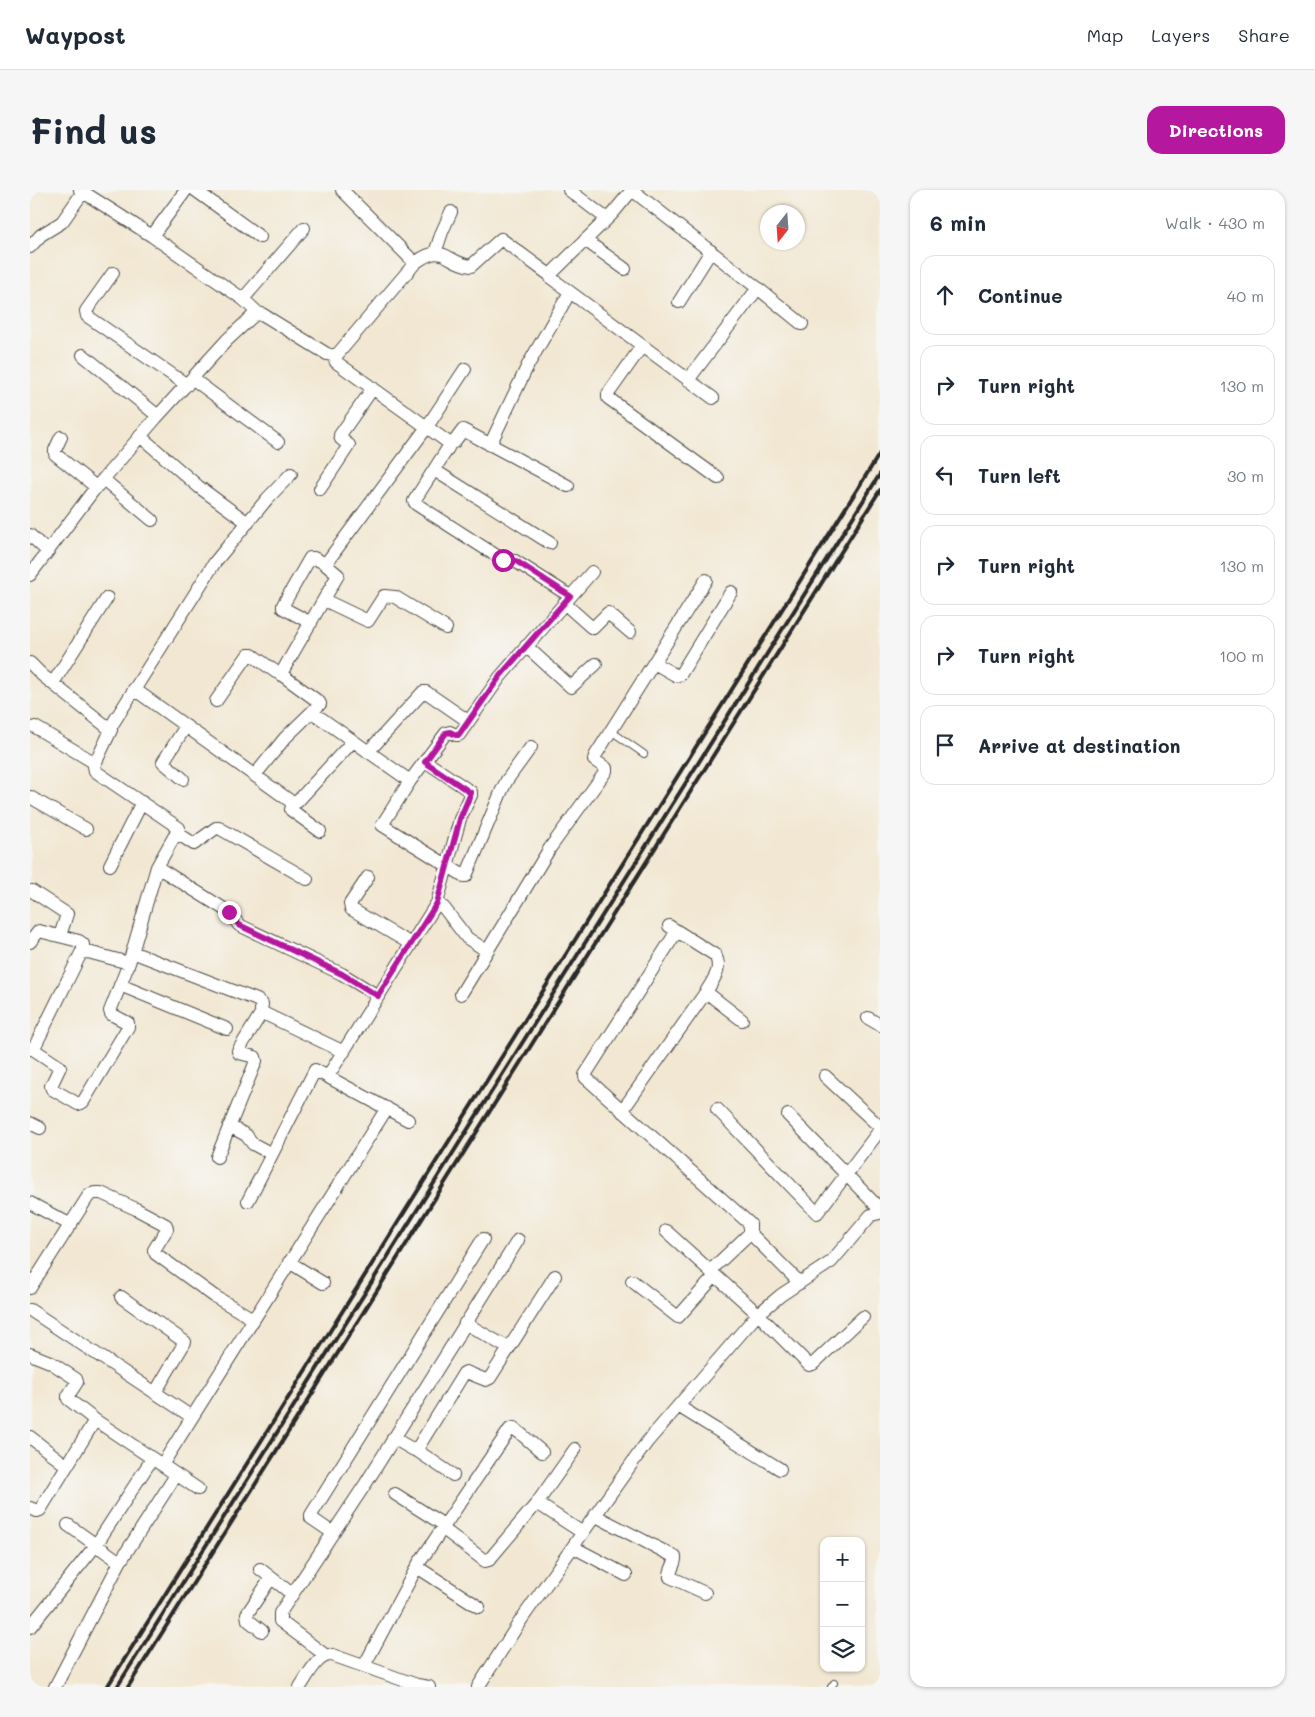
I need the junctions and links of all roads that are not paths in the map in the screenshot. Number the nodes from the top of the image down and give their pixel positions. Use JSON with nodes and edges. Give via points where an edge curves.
{"nodes":[{"id":1,"x":186,"y":190,"type":"edge"},
{"id":2,"x":195,"y":190,"type":"edge"},
{"id":3,"x":342,"y":190,"type":"edge"},
{"id":4,"x":569,"y":190,"type":"edge"},
{"id":5,"x":87,"y":192,"type":"edge"},
{"id":6,"x":451,"y":212,"type":"dead end"},
{"id":7,"x":607,"y":219,"type":"junction"},
{"id":8,"x":304,"y":228,"type":"dead end"},
{"id":9,"x":152,"y":236,"type":"junction"},
{"id":10,"x":260,"y":236,"type":"dead end"},
{"id":11,"x":585,"y":240,"type":"junction"},
{"id":12,"x":30,"y":247,"type":"edge"},
{"id":13,"x":711,"y":252,"type":"junction"},
{"id":14,"x":435,"y":253,"type":"junction"},
{"id":15,"x":415,"y":263,"type":"junction"},
{"id":16,"x":625,"y":269,"type":"dead end"},
{"id":17,"x":113,"y":273,"type":"dead end"},
{"id":18,"x":550,"y":274,"type":"junction"},
{"id":19,"x":758,"y":288,"type":"junction"},
{"id":20,"x":570,"y":292,"type":"junction"},
{"id":21,"x":243,"y":299,"type":"junction"},
{"id":22,"x":679,"y":302,"type":"dead end"},
{"id":23,"x":258,"y":313,"type":"junction"},
{"id":24,"x":802,"y":324,"type":"dead end"},
{"id":25,"x":642,"y":346,"type":"junction"},
{"id":26,"x":83,"y":355,"type":"dead end"},
{"id":27,"x":333,"y":356,"type":"junction"},
{"id":28,"x":465,"y":369,"type":"dead end"},
{"id":29,"x":688,"y":380,"type":"junction"},
{"id":30,"x":190,"y":382,"type":"junction"},
{"id":31,"x":373,"y":388,"type":"junction"},
{"id":32,"x":714,"y":398,"type":"dead end"},
{"id":33,"x":158,"y":416,"type":"junction"},
{"id":34,"x":427,"y":426,"type":"junction"},
{"id":35,"x":61,"y":436,"type":"dead end"},
{"id":36,"x":140,"y":436,"type":"junction"},
{"id":37,"x":278,"y":442,"type":"dead end"},
{"id":38,"x":449,"y":443,"type":"junction"},
{"id":39,"x":490,"y":445,"type":"junction"},
{"id":40,"x":434,"y":470,"type":"junction"},
{"id":41,"x":291,"y":474,"type":"dead end"},
{"id":42,"x":718,"y":478,"type":"dead end"},
{"id":43,"x":100,"y":483,"type":"junction"},
{"id":44,"x":568,"y":486,"type":"dead end"},
{"id":45,"x":320,"y":489,"type":"dead end"},
{"id":46,"x":152,"y":520,"type":"dead end"},
{"id":47,"x":248,"y":523,"type":"junction"},
{"id":48,"x":30,"y":535,"type":"edge"},
{"id":49,"x":550,"y":543,"type":"dead end"},
{"id":50,"x":47,"y":551,"type":"junction"},
{"id":51,"x":326,"y":564,"type":"junction"},
{"id":52,"x":592,"y":572,"type":"dead end"},
{"id":53,"x":30,"y":574,"type":"edge"},
{"id":54,"x":706,"y":580,"type":"dead end"},
{"id":55,"x":731,"y":592,"type":"dead end"},
{"id":56,"x":107,"y":598,"type":"dead end"},
{"id":57,"x":567,"y":599,"type":"junction"},
{"id":58,"x":324,"y":600,"type":"junction"},
{"id":59,"x":310,"y":623,"type":"junction"},
{"id":60,"x":446,"y":628,"type":"dead end"},
{"id":61,"x":630,"y":632,"type":"dead end"},
{"id":62,"x":526,"y":646,"type":"junction"},
{"id":63,"x":654,"y":663,"type":"junction"},
{"id":64,"x":30,"y":664,"type":"edge"},
{"id":65,"x":596,"y":664,"type":"dead end"},
{"id":66,"x":282,"y":674,"type":"junction"},
{"id":67,"x":53,"y":684,"type":"junction"},
{"id":68,"x":134,"y":689,"type":"junction"},
{"id":69,"x":216,"y":701,"type":"dead end"},
{"id":70,"x":312,"y":712,"type":"junction"},
{"id":71,"x":468,"y":721,"type":"junction"},
{"id":72,"x":186,"y":726,"type":"junction"},
{"id":73,"x":36,"y":728,"type":"dead end"},
{"id":74,"x":110,"y":728,"type":"junction"},
{"id":75,"x":611,"y":731,"type":"junction"},
{"id":76,"x":353,"y":741,"type":"junction"},
{"id":77,"x":531,"y":747,"type":"dead end"},
{"id":78,"x":368,"y":752,"type":"junction"},
{"id":79,"x":644,"y":754,"type":"dead end"},
{"id":80,"x":425,"y":762,"type":"junction"},
{"id":81,"x":95,"y":764,"type":"junction"},
{"id":82,"x":255,"y":775,"type":"junction"},
{"id":83,"x":183,"y":779,"type":"dead end"},
{"id":84,"x":410,"y":781,"type":"junction"},
{"id":85,"x":30,"y":797,"type":"edge"},
{"id":86,"x":142,"y":802,"type":"junction"},
{"id":87,"x":293,"y":803,"type":"junction"},
{"id":88,"x":86,"y":829,"type":"dead end"},
{"id":89,"x":320,"y":831,"type":"dead end"},
{"id":90,"x":176,"y":833,"type":"junction"},
{"id":91,"x":110,"y":865,"type":"dead end"},
{"id":92,"x":447,"y":866,"type":"junction"},
{"id":93,"x":157,"y":867,"type":"junction"},
{"id":94,"x":368,"y":877,"type":"dead end"},
{"id":95,"x":307,"y":880,"type":"dead end"},
{"id":96,"x":32,"y":892,"type":"dead end"},
{"id":97,"x":437,"y":903,"type":"junction"},
{"id":98,"x":60,"y":936,"type":"junction"},
{"id":99,"x":30,"y":942,"type":"edge"},
{"id":100,"x":411,"y":944,"type":"junction"},
{"id":101,"x":487,"y":951,"type":"junction"},
{"id":102,"x":83,"y":952,"type":"junction"},
{"id":103,"x":131,"y":957,"type":"junction"},
{"id":104,"x":120,"y":985,"type":"junction"},
{"id":105,"x":706,"y":992,"type":"junction"},
{"id":106,"x":460,"y":994,"type":"dead end"},
{"id":107,"x":378,"y":996,"type":"junction"},
{"id":108,"x":262,"y":1012,"type":"junction"},
{"id":109,"x":868,"y":1018,"type":"dead end"},
{"id":110,"x":742,"y":1020,"type":"dead end"},
{"id":111,"x":880,"y":1025,"type":"edge"},
{"id":112,"x":226,"y":1029,"type":"dead end"},
{"id":113,"x":32,"y":1049,"type":"edge"},
{"id":114,"x":344,"y":1052,"type":"junction"},
{"id":115,"x":328,"y":1076,"type":"junction"},
{"id":116,"x":825,"y":1076,"type":"dead end"},
{"id":117,"x":387,"y":1108,"type":"junction"},
{"id":118,"x":717,"y":1109,"type":"dead end"},
{"id":119,"x":622,"y":1111,"type":"junction"},
{"id":120,"x":788,"y":1115,"type":"dead end"},
{"id":121,"x":408,"y":1120,"type":"dead end"},
{"id":122,"x":229,"y":1126,"type":"junction"},
{"id":123,"x":880,"y":1129,"type":"edge"},
{"id":124,"x":272,"y":1154,"type":"junction"},
{"id":125,"x":217,"y":1157,"type":"dead end"},
{"id":126,"x":846,"y":1175,"type":"junction"},
{"id":127,"x":248,"y":1201,"type":"dead end"},
{"id":128,"x":30,"y":1203,"type":"edge"},
{"id":129,"x":879,"y":1213,"type":"edge"},
{"id":130,"x":71,"y":1225,"type":"junction"},
{"id":131,"x":666,"y":1231,"type":"dead end"},
{"id":132,"x":750,"y":1233,"type":"junction"},
{"id":133,"x":483,"y":1239,"type":"dead end"},
{"id":134,"x":518,"y":1240,"type":"dead end"},
{"id":135,"x":289,"y":1262,"type":"junction"},
{"id":136,"x":712,"y":1273,"type":"junction"},
{"id":137,"x":555,"y":1276,"type":"dead end"},
{"id":138,"x":632,"y":1281,"type":"dead end"},
{"id":139,"x":323,"y":1283,"type":"dead end"},
{"id":140,"x":800,"y":1283,"type":"junction"},
{"id":141,"x":30,"y":1288,"type":"edge"},
{"id":142,"x":122,"y":1297,"type":"dead end"},
{"id":143,"x":30,"y":1310,"type":"edge"},
{"id":144,"x":758,"y":1314,"type":"junction"},
{"id":145,"x":863,"y":1317,"type":"dead end"},
{"id":146,"x":253,"y":1319,"type":"junction"},
{"id":147,"x":465,"y":1323,"type":"junction"},
{"id":148,"x":508,"y":1348,"type":"junction"},
{"id":149,"x":30,"y":1354,"type":"edge"},
{"id":150,"x":155,"y":1393,"type":"junction"},
{"id":151,"x":678,"y":1406,"type":"junction"},
{"id":152,"x":192,"y":1417,"type":"junction"},
{"id":153,"x":95,"y":1420,"type":"junction"},
{"id":154,"x":30,"y":1437,"type":"edge"},
{"id":155,"x":394,"y":1438,"type":"junction"},
{"id":156,"x":575,"y":1449,"type":"dead end"},
{"id":157,"x":416,"y":1450,"type":"junction"},
{"id":158,"x":542,"y":1452,"type":"dead end"},
{"id":159,"x":157,"y":1462,"type":"junction"},
{"id":160,"x":67,"y":1466,"type":"junction"},
{"id":161,"x":780,"y":1469,"type":"dead end"},
{"id":162,"x":176,"y":1475,"type":"junction"},
{"id":163,"x":452,"y":1475,"type":"dead end"},
{"id":164,"x":198,"y":1489,"type":"dead end"},
{"id":165,"x":395,"y":1494,"type":"dead end"},
{"id":166,"x":537,"y":1503,"type":"junction"},
{"id":167,"x":30,"y":1508,"type":"edge"},
{"id":168,"x":596,"y":1516,"type":"junction"},
{"id":169,"x":68,"y":1525,"type":"dead end"},
{"id":170,"x":443,"y":1526,"type":"junction"},
{"id":171,"x":333,"y":1533,"type":"junction"},
{"id":172,"x":583,"y":1534,"type":"junction"},
{"id":173,"x":96,"y":1545,"type":"junction"},
{"id":174,"x":573,"y":1547,"type":"junction"},
{"id":175,"x":120,"y":1562,"type":"junction"},
{"id":176,"x":417,"y":1567,"type":"junction"},
{"id":177,"x":260,"y":1569,"type":"dead end"},
{"id":178,"x":626,"y":1575,"type":"dead end"},
{"id":179,"x":271,"y":1578,"type":"junction"},
{"id":180,"x":705,"y":1593,"type":"dead end"},
{"id":181,"x":292,"y":1594,"type":"junction"},
{"id":182,"x":479,"y":1607,"type":"dead end"},
{"id":183,"x":30,"y":1627,"type":"edge"},
{"id":184,"x":262,"y":1631,"type":"dead end"},
{"id":185,"x":325,"y":1655,"type":"junction"},
{"id":186,"x":364,"y":1666,"type":"junction"},
{"id":187,"x":398,"y":1683,"type":"edge"},
{"id":188,"x":55,"y":1687,"type":"edge"},
{"id":189,"x":300,"y":1687,"type":"edge"},
{"id":190,"x":429,"y":1687,"type":"edge"},
{"id":191,"x":478,"y":1687,"type":"edge"}],
"edges":[{"from":1,"to":9,"type":"street"},
{"from":2,"to":10,"type":"street"},
{"from":3,"to":15,"type":"street"},
{"from":4,"to":7,"type":"street"},
{"from":5,"to":9,"type":"street"},
{"from":5,"to":12,"type":"street","via":[[62,222]]},
{"from":6,"to":14,"type":"street"},
{"from":7,"to":11,"type":"street"},
{"from":7,"to":13,"type":"street","via":[[632,190]]},
{"from":8,"to":21,"type":"street"},
{"from":9,"to":21,"type":"street"},
{"from":11,"to":16,"type":"street"},
{"from":11,"to":18,"type":"street"},
{"from":13,"to":19,"type":"street"},
{"from":13,"to":22,"type":"street"},
{"from":14,"to":15,"type":"street","via":[[429,253]]},
{"from":14,"to":18,"type":"street","via":[[471,266],[501,239]]},
{"from":15,"to":27,"type":"street","via":[[339,355]]},
{"from":17,"to":30,"type":"street","via":[[86,311],[87,316]]},
{"from":18,"to":20,"type":"street"},
{"from":19,"to":24,"type":"street"},
{"from":19,"to":29,"type":"street"},
{"from":20,"to":25,"type":"street"},
{"from":20,"to":39,"type":"street","via":[[528,365]]},
{"from":21,"to":23,"type":"street"},
{"from":23,"to":27,"type":"street"},
{"from":23,"to":30,"type":"street","via":[[227,340]]},
{"from":25,"to":29,"type":"street"},
{"from":25,"to":42,"type":"street","via":[[608,398]]},
{"from":26,"to":33,"type":"street"},
{"from":27,"to":31,"type":"street","via":[[336,362]]},
{"from":28,"to":34,"type":"street"},
{"from":29,"to":32,"type":"street"},
{"from":30,"to":33,"type":"street"},
{"from":30,"to":37,"type":"street"},
{"from":31,"to":34,"type":"street"},
{"from":31,"to":45,"type":"street","via":[[340,435],[349,446]]},
{"from":33,"to":36,"type":"street"},
{"from":34,"to":38,"type":"street"},
{"from":34,"to":51,"type":"street"},
{"from":35,"to":43,"type":"street","via":[[55,454]]},
{"from":36,"to":43,"type":"street"},
{"from":36,"to":47,"type":"street"},
{"from":38,"to":39,"type":"street","via":[[454,442],[462,430]]},
{"from":38,"to":40,"type":"street"},
{"from":39,"to":44,"type":"street"},
{"from":40,"to":49,"type":"street"},
{"from":40,"to":57,"type":"street","via":[[414,501],[416,504],[503,560],[516,561]]},
{"from":41,"to":47,"type":"street"},
{"from":43,"to":46,"type":"street"},
{"from":43,"to":50,"type":"street"},
{"from":47,"to":68,"type":"street","via":[[215,562]]},
{"from":48,"to":50,"type":"street"},
{"from":50,"to":53,"type":"street"},
{"from":51,"to":58,"type":"street","via":[[339,574]]},
{"from":51,"to":59,"type":"street","via":[[310,558],[283,605]]},
{"from":52,"to":57,"type":"street"},
{"from":54,"to":63,"type":"street"},
{"from":55,"to":63,"type":"street","via":[[680,675]]},
{"from":56,"to":67,"type":"street"},
{"from":57,"to":61,"type":"street","via":[[591,627],[608,613]]},
{"from":57,"to":62,"type":"street"},
{"from":58,"to":59,"type":"street"},
{"from":58,"to":60,"type":"street","via":[[368,621],[384,596],[389,595]]},
{"from":59,"to":66,"type":"street"},
{"from":62,"to":65,"type":"street","via":[[569,687],[573,687]]},
{"from":62,"to":71,"type":"street"},
{"from":63,"to":75,"type":"street"},
{"from":64,"to":67,"type":"street"},
{"from":66,"to":69,"type":"street","via":[[248,654]]},
{"from":66,"to":70,"type":"street","via":[[319,702]]},
{"from":67,"to":74,"type":"street"},
{"from":68,"to":72,"type":"street"},
{"from":68,"to":74,"type":"street"},
{"from":70,"to":76,"type":"street"},
{"from":70,"to":82,"type":"street","via":[[285,738]]},
{"from":71,"to":78,"type":"street","via":[[423,692]]},
{"from":71,"to":80,"type":"street","via":[[459,735],[446,733]]},
{"from":72,"to":82,"type":"street"},
{"from":72,"to":83,"type":"street","via":[[163,762]]},
{"from":73,"to":81,"type":"street"},
{"from":74,"to":81,"type":"street"},
{"from":75,"to":79,"type":"lane"},
{"from":75,"to":101,"type":"street","via":[[594,758],[606,771],[550,848]]},
{"from":76,"to":78,"type":"street"},
{"from":76,"to":87,"type":"street"},
{"from":77,"to":92,"type":"street","via":[[507,780],[467,874],[464,876]]},
{"from":78,"to":84,"type":"street"},
{"from":80,"to":84,"type":"street"},
{"from":80,"to":92,"type":"street","via":[[471,793]]},
{"from":81,"to":86,"type":"street","via":[[96,771]]},
{"from":82,"to":87,"type":"street"},
{"from":84,"to":92,"type":"street","via":[[382,825]]},
{"from":85,"to":88,"type":"street"},
{"from":86,"to":90,"type":"street","via":[[177,826]]},
{"from":86,"to":91,"type":"street"},
{"from":87,"to":89,"type":"street","via":[[291,810]]},
{"from":90,"to":93,"type":"street"},
{"from":90,"to":95,"type":"street","via":[[194,844],[219,828]]},
{"from":92,"to":97,"type":"street"},
{"from":93,"to":103,"type":"street"},
{"from":93,"to":107,"type":"street","via":[[229,912],[239,925],[342,974]]},
{"from":94,"to":100,"type":"street","via":[[350,904],[351,909]]},
{"from":96,"to":98,"type":"street","via":[[67,914]]},
{"from":97,"to":100,"type":"street"},
{"from":97,"to":101,"type":"street","via":[[467,938]]},
{"from":98,"to":99,"type":"street","via":[[38,931]]},
{"from":98,"to":102,"type":"street","via":[[82,943]]},
{"from":100,"to":107,"type":"street"},
{"from":101,"to":106,"type":"street"},
{"from":102,"to":103,"type":"street"},
{"from":102,"to":113,"type":"street"},
{"from":103,"to":104,"type":"street"},
{"from":103,"to":108,"type":"street","via":[[257,1000],[262,1004]]},
{"from":104,"to":112,"type":"street"},
{"from":104,"to":113,"type":"street","via":[[110,1012],[128,1023],[128,1027],[81,1104],[52,1089],[60,1067]]},
{"from":105,"to":110,"type":"street"},
{"from":105,"to":119,"type":"street"},
{"from":105,"to":119,"type":"street","via":[[716,976],[718,961],[715,955],[673,928],[585,1075],[585,1079]]},
{"from":107,"to":114,"type":"street"},
{"from":108,"to":114,"type":"street"},
{"from":108,"to":122,"type":"street","via":[[238,1051],[256,1061]]},
{"from":109,"to":111,"type":"street"},
{"from":114,"to":115,"type":"street"},
{"from":115,"to":117,"type":"street"},
{"from":115,"to":124,"type":"street","via":[[314,1070]]},
{"from":116,"to":123,"type":"street"},
{"from":117,"to":121,"type":"street"},
{"from":117,"to":135,"type":"street"},
{"from":118,"to":126,"type":"street","via":[[815,1212],[819,1212]]},
{"from":119,"to":132,"type":"street","via":[[750,1224]]},
{"from":120,"to":126,"type":"street"},
{"from":122,"to":124,"type":"street"},
{"from":122,"to":125,"type":"street"},
{"from":123,"to":126,"type":"street"},
{"from":124,"to":127,"type":"street"},
{"from":126,"to":129,"type":"street","via":[[876,1205]]},
{"from":128,"to":130,"type":"street"},
{"from":129,"to":140,"type":"street","via":[[871,1215],[831,1262]]},
{"from":130,"to":141,"type":"street"},
{"from":130,"to":146,"type":"street","via":[[92,1193],[101,1193],[136,1209],[167,1229],[154,1250],[156,1254],[214,1296]]},
{"from":131,"to":136,"type":"street"},
{"from":132,"to":136,"type":"street"},
{"from":132,"to":140,"type":"street"},
{"from":133,"to":171,"type":"street","via":[[311,1515]]},
{"from":134,"to":147,"type":"street"},
{"from":135,"to":139,"type":"street"},
{"from":135,"to":146,"type":"street"},
{"from":136,"to":138,"type":"street","via":[[678,1317]]},
{"from":136,"to":144,"type":"street"},
{"from":137,"to":148,"type":"street"},
{"from":140,"to":144,"type":"street"},
{"from":142,"to":150,"type":"street","via":[[185,1342]]},
{"from":143,"to":150,"type":"street"},
{"from":144,"to":145,"type":"street","via":[[809,1365]]},
{"from":144,"to":151,"type":"street"},
{"from":146,"to":152,"type":"street"},
{"from":147,"to":148,"type":"street"},
{"from":147,"to":155,"type":"street"},
{"from":148,"to":157,"type":"street","via":[[488,1379],[464,1373]]},
{"from":149,"to":153,"type":"street","via":[[50,1362],[76,1379],[67,1398]]},
{"from":150,"to":152,"type":"street"},
{"from":151,"to":161,"type":"street"},
{"from":151,"to":168,"type":"street","via":[[647,1442]]},
{"from":152,"to":159,"type":"street"},
{"from":153,"to":159,"type":"street"},
{"from":153,"to":160,"type":"street"},
{"from":154,"to":160,"type":"street"},
{"from":155,"to":157,"type":"street"},
{"from":155,"to":171,"type":"street"},
{"from":156,"to":166,"type":"street"},
{"from":157,"to":163,"type":"street"},
{"from":158,"to":170,"type":"street","via":[[514,1428],[510,1429]]},
{"from":159,"to":162,"type":"street"},
{"from":159,"to":173,"type":"street"},
{"from":160,"to":167,"type":"street","via":[[40,1510]]},
{"from":162,"to":164,"type":"street"},
{"from":162,"to":175,"type":"street"},
{"from":165,"to":170,"type":"street"},
{"from":166,"to":170,"type":"street","via":[[487,1561]]},
{"from":166,"to":172,"type":"street"},
{"from":168,"to":172,"type":"street"},
{"from":168,"to":180,"type":"street","via":[[675,1557],[670,1577]]},
{"from":169,"to":173,"type":"street"},
{"from":170,"to":176,"type":"street"},
{"from":171,"to":181,"type":"street"},
{"from":172,"to":174,"type":"street"},
{"from":173,"to":175,"type":"street"},
{"from":173,"to":183,"type":"street"},
{"from":174,"to":178,"type":"street"},
{"from":174,"to":191,"type":"street"},
{"from":175,"to":188,"type":"street"},
{"from":176,"to":182,"type":"street"},
{"from":176,"to":186,"type":"street"},
{"from":177,"to":179,"type":"street"},
{"from":179,"to":181,"type":"street"},
{"from":179,"to":184,"type":"street","via":[[247,1614],[248,1620]]},
{"from":181,"to":185,"type":"street","via":[[280,1613],[280,1621]]},
{"from":185,"to":186,"type":"street"},
{"from":185,"to":189,"type":"street"},
{"from":186,"to":187,"type":"street"},
{"from":187,"to":190,"type":"street"}]}
